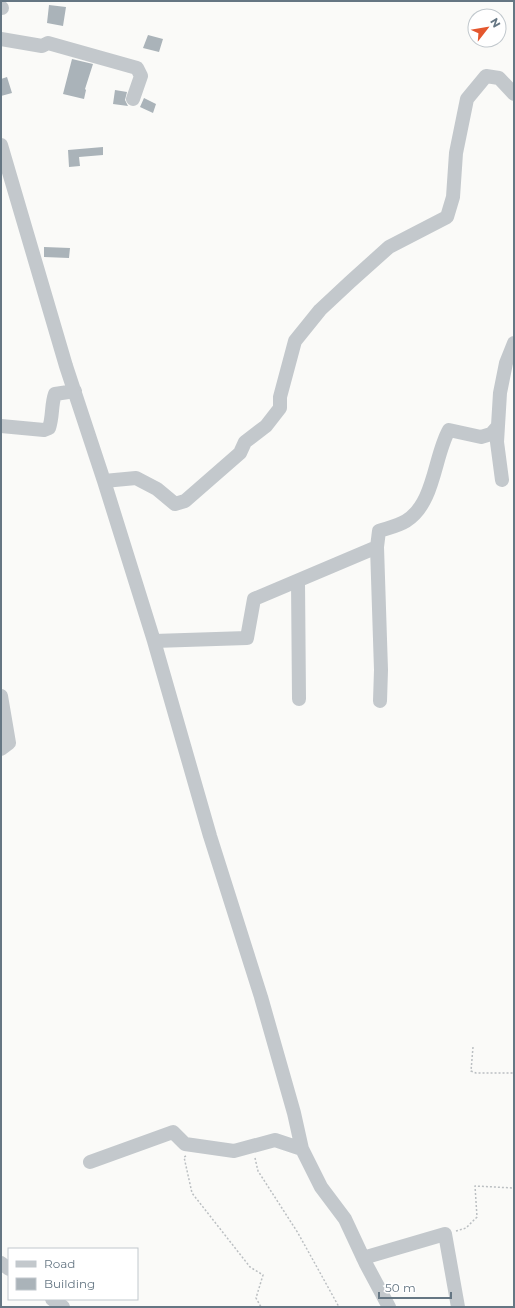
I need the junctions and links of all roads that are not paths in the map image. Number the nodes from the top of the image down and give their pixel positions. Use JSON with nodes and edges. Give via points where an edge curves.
{"nodes":[{"id":1,"x":1,"y":38,"type":"edge"},
{"id":2,"x":514,"y":94,"type":"edge"},
{"id":3,"x":133,"y":99,"type":"dead end"},
{"id":4,"x":1,"y":145,"type":"edge"},
{"id":5,"x":5,"y":178,"type":"edge"},
{"id":6,"x":514,"y":343,"type":"edge"},
{"id":7,"x":75,"y":391,"type":"junction"},
{"id":8,"x":1,"y":426,"type":"edge"},
{"id":9,"x":498,"y":426,"type":"junction"},
{"id":10,"x":502,"y":480,"type":"dead end"},
{"id":11,"x":104,"y":481,"type":"junction"},
{"id":12,"x":377,"y":547,"type":"junction"},
{"id":13,"x":298,"y":581,"type":"junction"},
{"id":14,"x":154,"y":641,"type":"junction"},
{"id":15,"x":1,"y":696,"type":"edge"},
{"id":16,"x":299,"y":700,"type":"dead end"},
{"id":17,"x":380,"y":701,"type":"dead end"},
{"id":18,"x":1,"y":749,"type":"edge"},
{"id":19,"x":302,"y":1149,"type":"junction"},
{"id":20,"x":90,"y":1162,"type":"dead end"},
{"id":21,"x":363,"y":1258,"type":"junction"},
{"id":22,"x":53,"y":1300,"type":"edge"},
{"id":23,"x":63,"y":1307,"type":"edge"},
{"id":24,"x":389,"y":1307,"type":"edge"},
{"id":25,"x":458,"y":1307,"type":"edge"}],
"edges":[{"from":1,"to":3,"type":"street","via":[[42,46],[48,43],[137,68],[141,76]]},
{"from":2,"to":11,"type":"street","via":[[499,78],[486,76],[467,99],[456,153],[453,197],[447,217],[389,247],[320,310],[295,341],[280,397],[280,408],[266,426],[245,442],[240,453],[185,501],[175,504],[157,489],[136,478]]},
{"from":4,"to":5,"type":"street"},
{"from":5,"to":7,"type":"street"},
{"from":6,"to":9,"type":"street","via":[[506,363],[500,393]]},
{"from":7,"to":8,"type":"street","via":[[55,394],[49,428],[44,430]]},
{"from":7,"to":11,"type":"street"},
{"from":9,"to":10,"type":"street","via":[[497,442]]},
{"from":9,"to":12,"type":"street","via":[[492,434],[481,437],[449,430],[443,440],[425,497],[406,521],[379,531]]},
{"from":11,"to":14,"type":"street"},
{"from":12,"to":13,"type":"street"},
{"from":12,"to":17,"type":"street"},
{"from":13,"to":14,"type":"street","via":[[254,599],[247,638]]},
{"from":13,"to":16,"type":"street"},
{"from":14,"to":19,"type":"street","via":[[210,836],[261,997]]},
{"from":15,"to":18,"type":"street","via":[[9,743]]},
{"from":19,"to":20,"type":"street","via":[[276,1140],[234,1151],[185,1144],[174,1132]]},
{"from":19,"to":21,"type":"street","via":[[321,1187],[345,1219]]},
{"from":21,"to":24,"type":"street"},
{"from":21,"to":25,"type":"street","via":[[445,1234]]},
{"from":22,"to":23,"type":"street"}]}
